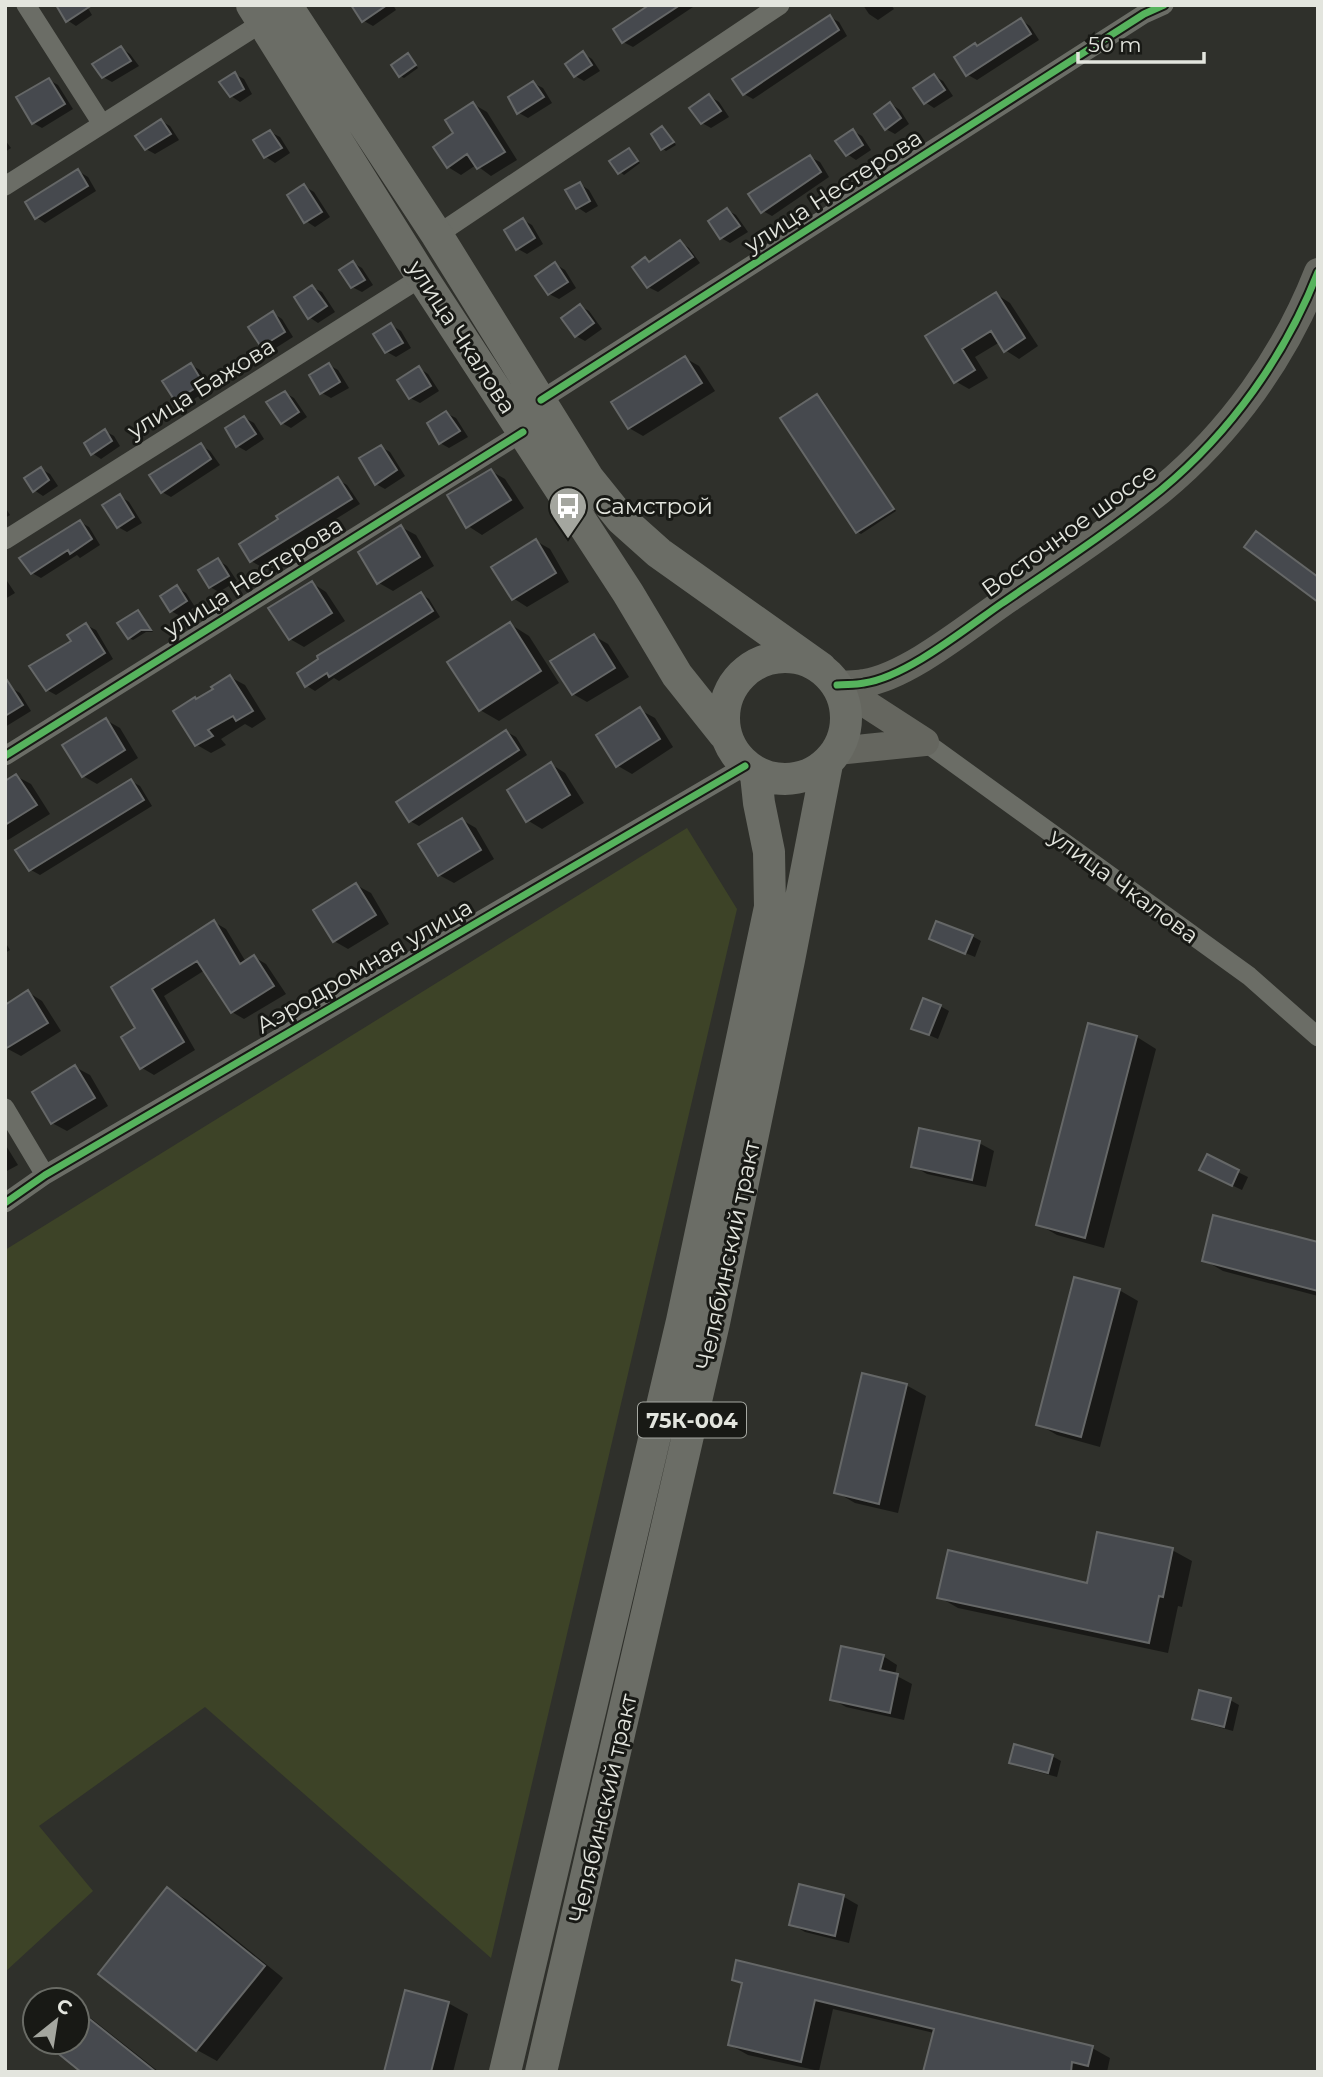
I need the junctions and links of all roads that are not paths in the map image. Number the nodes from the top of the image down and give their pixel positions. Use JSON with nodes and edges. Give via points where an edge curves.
{"nodes":[{"id":1,"x":26,"y":5,"type":"edge"},
{"id":2,"x":780,"y":5,"type":"edge"},
{"id":3,"x":1164,"y":5,"type":"edge"},
{"id":4,"x":275,"y":9,"type":"edge"},
{"id":5,"x":102,"y":124,"type":"junction"},
{"id":6,"x":5,"y":186,"type":"edge"},
{"id":7,"x":437,"y":235,"type":"junction"},
{"id":8,"x":1318,"y":272,"type":"edge"},
{"id":9,"x":422,"y":278,"type":"junction"},
{"id":10,"x":541,"y":400,"type":"junction"},
{"id":11,"x":523,"y":432,"type":"junction"},
{"id":12,"x":5,"y":540,"type":"edge"},
{"id":13,"x":829,"y":676,"type":"junction"},
{"id":14,"x":724,"y":734,"type":"junction"},
{"id":15,"x":925,"y":742,"type":"junction"},
{"id":16,"x":5,"y":756,"type":"edge"},
{"id":17,"x":832,"y":758,"type":"junction"},
{"id":18,"x":751,"y":771,"type":"junction"},
{"id":19,"x":1318,"y":1037,"type":"edge"},
{"id":20,"x":5,"y":1108,"type":"edge"},
{"id":21,"x":45,"y":1175,"type":"junction"},
{"id":22,"x":5,"y":1203,"type":"edge"},
{"id":23,"x":505,"y":2072,"type":"edge"},
{"id":24,"x":541,"y":2072,"type":"edge"}],
"edges":[{"from":1,"to":5,"type":"street"},
{"from":2,"to":7,"type":"street"},
{"from":3,"to":10,"type":"street","name":"улица Нестерова"},
{"from":4,"to":5,"type":"street"},
{"from":4,"to":7,"type":"main road","name":"улица Чкалова"},
{"from":4,"to":9,"type":"main road","name":"улица Чкалова"},
{"from":5,"to":6,"type":"street"},
{"from":7,"to":10,"type":"main road","name":"улица Чкалова"},
{"from":8,"to":13,"type":"street","name":"Восточное шоссе","via":[[1271,367],[1217,435],[1163,488],[1104,534],[899,671],[864,683]]},
{"from":9,"to":11,"type":"main road","name":"улица Чкалова"},
{"from":9,"to":12,"type":"street","name":"улица Бажова"},
{"from":10,"to":13,"type":"main road","name":"улица Чкалова","via":[[588,478],[621,519],[659,553]]},
{"from":11,"to":14,"type":"main road","name":"улица Чкалова","via":[[677,675]]},
{"from":11,"to":16,"type":"street","name":"улица Нестерова"},
{"from":13,"to":14,"type":"main road","via":[[800,658],[768,658],[740,674],[724,702]]},
{"from":13,"to":15,"type":"street"},
{"from":13,"to":17,"type":"main road","via":[[846,707],[846,730]]},
{"from":14,"to":18,"type":"main road"},
{"from":15,"to":17,"type":"street"},
{"from":15,"to":19,"type":"street","name":"улица Чкалова","via":[[1249,976]]},
{"from":17,"to":18,"type":"main road","via":[[797,779],[776,780]]},
{"from":17,"to":24,"type":"main road","name":"Челябинский тракт","number":"75К-004","via":[[714,1323]]},
{"from":18,"to":21,"type":"street","name":"Аэродромная улица"},
{"from":18,"to":23,"type":"main road","name":"Челябинский тракт","number":"75К-004","via":[[769,852],[770,907],[682,1321]]},
{"from":20,"to":21,"type":"street"},
{"from":21,"to":22,"type":"street","name":"Аэродромная улица"}]}
